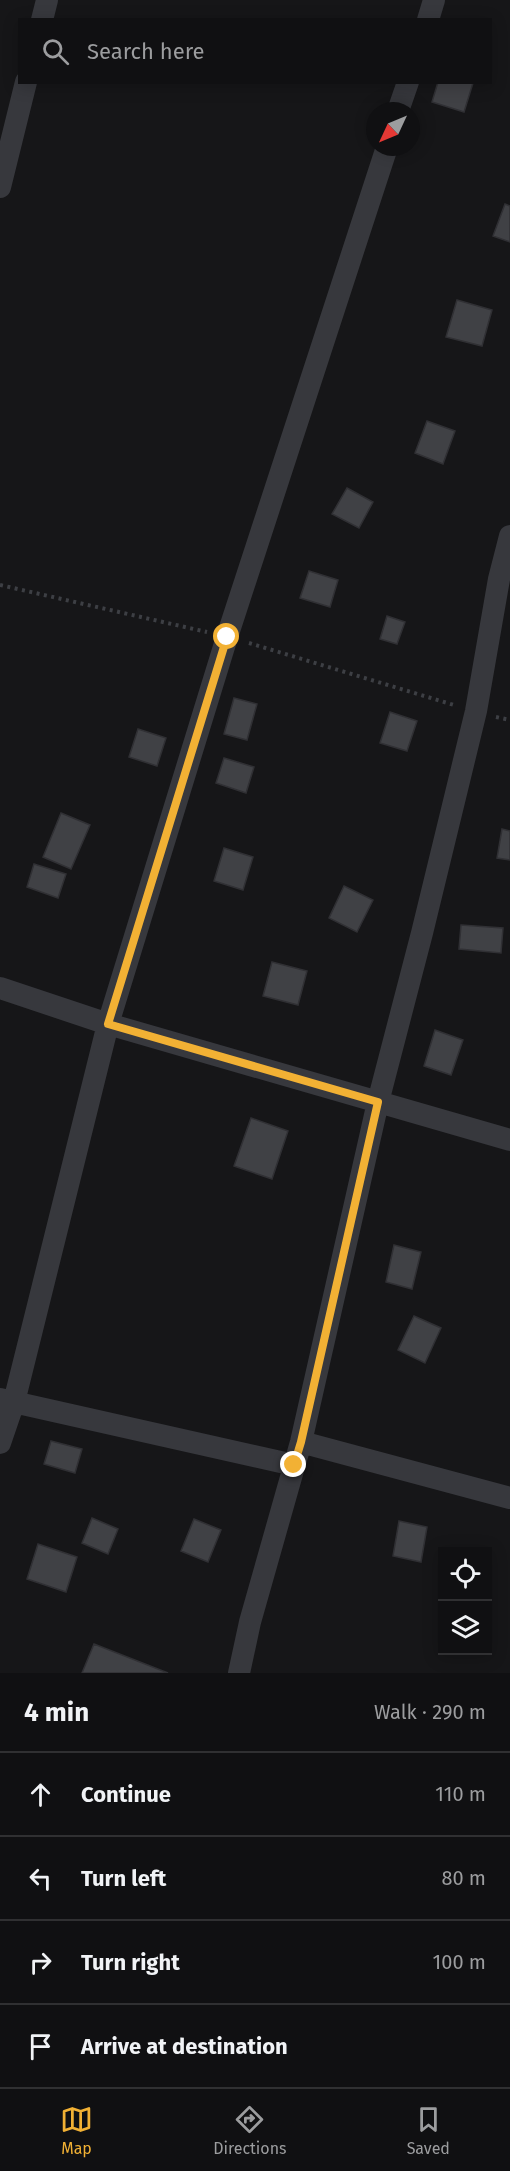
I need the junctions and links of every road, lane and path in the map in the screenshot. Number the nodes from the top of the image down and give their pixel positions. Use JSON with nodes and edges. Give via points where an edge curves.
{"nodes":[{"id":1,"x":47,"y":0,"type":"edge"},
{"id":2,"x":434,"y":0,"type":"edge"},
{"id":3,"x":42,"y":18,"type":"edge"},
{"id":4,"x":429,"y":18,"type":"edge"},
{"id":5,"x":26,"y":84,"type":"edge"},
{"id":6,"x":407,"y":84,"type":"edge"},
{"id":7,"x":401,"y":102,"type":"edge"},
{"id":8,"x":384,"y":156,"type":"edge"},
{"id":9,"x":0,"y":187,"type":"edge"},
{"id":10,"x":510,"y":536,"type":"edge"},
{"id":11,"x":504,"y":579,"type":"edge"},
{"id":12,"x":0,"y":585,"type":"edge"},
{"id":13,"x":227,"y":637,"type":"junction"},
{"id":14,"x":476,"y":711,"type":"junction"},
{"id":15,"x":510,"y":720,"type":"edge"},
{"id":16,"x":0,"y":988,"type":"edge"},
{"id":17,"x":108,"y":1024,"type":"junction"},
{"id":18,"x":378,"y":1102,"type":"junction"},
{"id":19,"x":510,"y":1140,"type":"edge"},
{"id":20,"x":7,"y":1400,"type":"edge"},
{"id":21,"x":301,"y":1442,"type":"junction"},
{"id":22,"x":0,"y":1443,"type":"edge"},
{"id":23,"x":294,"y":1465,"type":"junction"},
{"id":24,"x":510,"y":1498,"type":"edge"},
{"id":25,"x":239,"y":1673,"type":"edge"}],
"edges":[{"from":1,"to":3,"type":"street"},
{"from":2,"to":4,"type":"street"},
{"from":5,"to":9,"type":"street"},
{"from":6,"to":7,"type":"street"},
{"from":8,"to":13,"type":"street"},
{"from":10,"to":11,"type":"street"},
{"from":11,"to":14,"type":"street"},
{"from":12,"to":13,"type":"path"},
{"from":13,"to":14,"type":"path"},
{"from":13,"to":17,"type":"street"},
{"from":14,"to":15,"type":"path"},
{"from":14,"to":18,"type":"street"},
{"from":16,"to":17,"type":"street"},
{"from":17,"to":18,"type":"street"},
{"from":17,"to":20,"type":"street"},
{"from":18,"to":19,"type":"street"},
{"from":18,"to":21,"type":"street"},
{"from":20,"to":22,"type":"street"},
{"from":20,"to":23,"type":"street"},
{"from":21,"to":23,"type":"street"},
{"from":21,"to":24,"type":"street"},
{"from":23,"to":25,"type":"street"}]}
